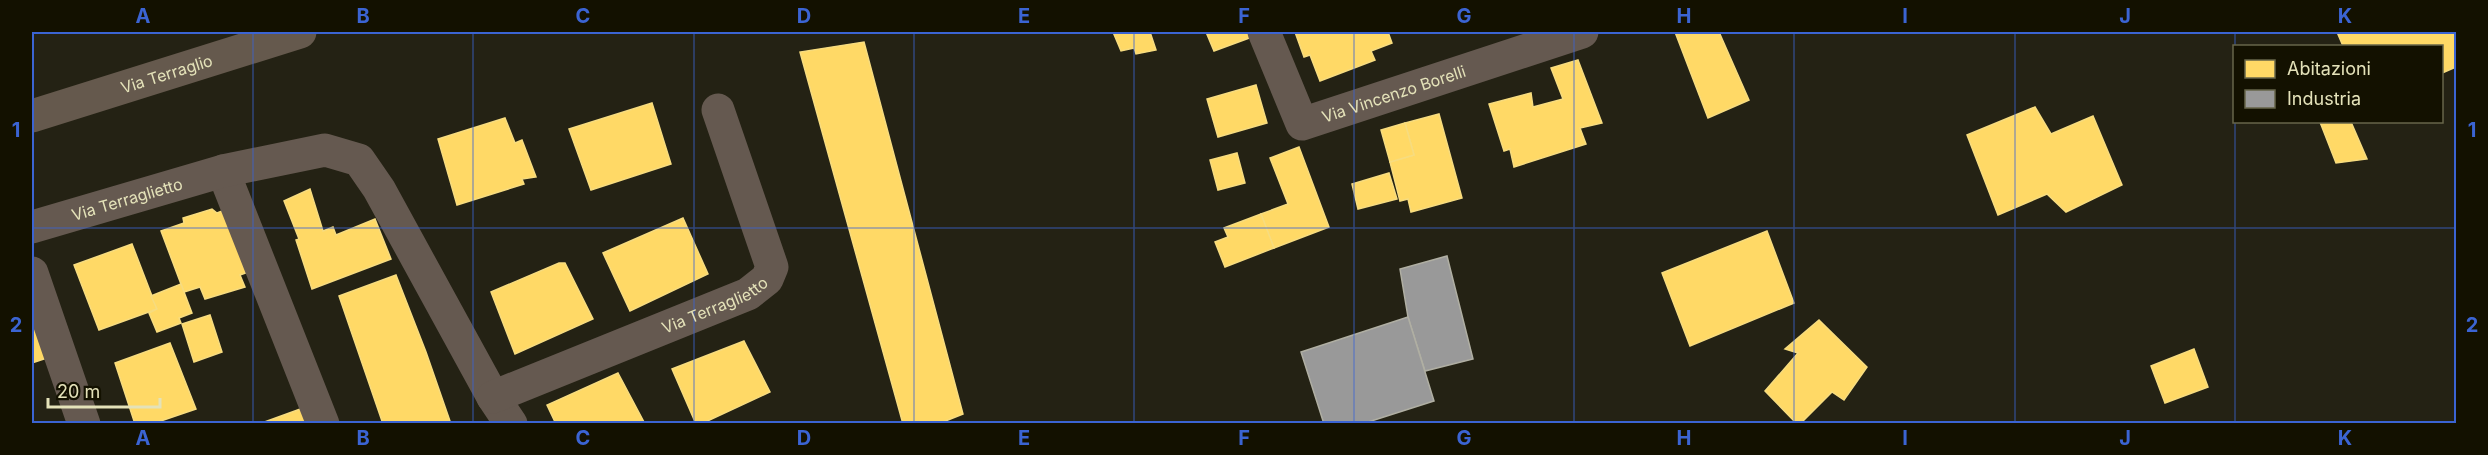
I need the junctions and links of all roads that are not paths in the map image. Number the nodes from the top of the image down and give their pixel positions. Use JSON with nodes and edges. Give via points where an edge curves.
{"nodes":[{"id":1,"x":300,"y":32,"type":"edge"},
{"id":2,"x":1264,"y":32,"type":"edge"},
{"id":3,"x":1582,"y":32,"type":"edge"},
{"id":4,"x":718,"y":110,"type":"dead end"},
{"id":5,"x":32,"y":116,"type":"edge"},
{"id":6,"x":223,"y":171,"type":"junction"},
{"id":7,"x":32,"y":227,"type":"edge"},
{"id":8,"x":32,"y":273,"type":"edge"},
{"id":9,"x":502,"y":410,"type":"edge"},
{"id":10,"x":84,"y":423,"type":"edge"},
{"id":11,"x":323,"y":423,"type":"edge"}],
"edges":[{"from":1,"to":5,"type":"main road","name":"Via Terraglio"},
{"from":2,"to":3,"type":"street","name":"Via Vincenzo Borelli","via":[[1302,124]]},
{"from":4,"to":9,"type":"street","name":"Via Terraglietto","via":[[772,267],[767,279],[748,294]]},
{"from":6,"to":7,"type":"street","name":"Via Terraglietto"},
{"from":6,"to":9,"type":"street","name":"Via Terraglietto","via":[[325,150],[359,160],[380,189]]},
{"from":6,"to":11,"type":"street"},
{"from":8,"to":10,"type":"street"}]}
